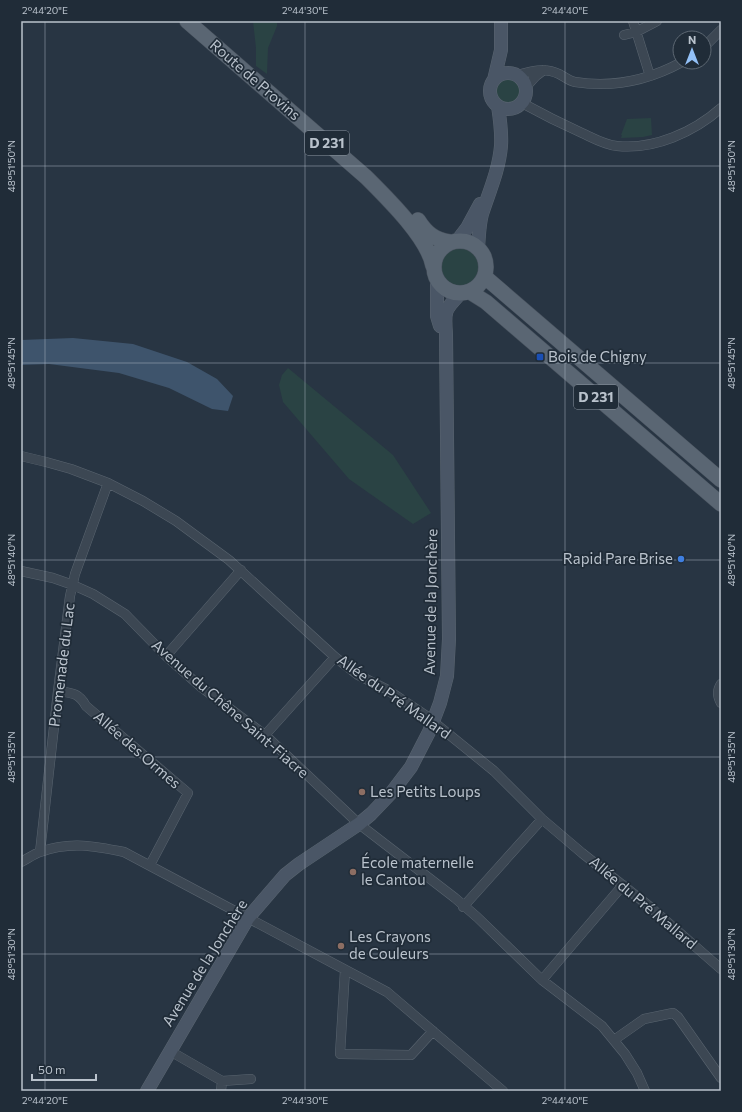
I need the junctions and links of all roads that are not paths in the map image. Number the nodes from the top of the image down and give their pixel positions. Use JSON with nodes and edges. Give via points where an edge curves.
{"nodes":[{"id":1,"x":187,"y":21,"type":"edge"},
{"id":2,"x":501,"y":21,"type":"edge"},
{"id":3,"x":633,"y":21,"type":"edge"},
{"id":4,"x":657,"y":21,"type":"edge"},
{"id":5,"x":721,"y":30,"type":"edge"},
{"id":6,"x":636,"y":32,"type":"junction"},
{"id":7,"x":204,"y":35,"type":"junction"},
{"id":8,"x":624,"y":35,"type":"dead end"},
{"id":9,"x":712,"y":39,"type":"edge"},
{"id":10,"x":501,"y":50,"type":"junction"},
{"id":11,"x":672,"y":66,"type":"edge"},
{"id":12,"x":544,"y":70,"type":"junction"},
{"id":13,"x":514,"y":74,"type":"junction"},
{"id":14,"x":650,"y":76,"type":"junction"},
{"id":15,"x":494,"y":80,"type":"junction"},
{"id":16,"x":526,"y":87,"type":"junction"},
{"id":17,"x":498,"y":106,"type":"junction"},
{"id":18,"x":517,"y":106,"type":"junction"},
{"id":19,"x":721,"y":108,"type":"edge"},
{"id":20,"x":502,"y":130,"type":"junction"},
{"id":21,"x":492,"y":185,"type":"junction"},
{"id":22,"x":454,"y":241,"type":"junction"},
{"id":23,"x":478,"y":248,"type":"junction"},
{"id":24,"x":433,"y":266,"type":"junction"},
{"id":25,"x":485,"y":277,"type":"junction"},
{"id":26,"x":437,"y":282,"type":"junction"},
{"id":27,"x":465,"y":293,"type":"junction"},
{"id":28,"x":446,"y":343,"type":"junction"},
{"id":29,"x":21,"y":456,"type":"edge"},
{"id":30,"x":721,"y":480,"type":"edge"},
{"id":31,"x":108,"y":483,"type":"junction"},
{"id":32,"x":721,"y":504,"type":"edge"},
{"id":33,"x":241,"y":570,"type":"junction"},
{"id":34,"x":21,"y":571,"type":"edge"},
{"id":35,"x":73,"y":585,"type":"junction"},
{"id":36,"x":166,"y":656,"type":"junction"},
{"id":37,"x":335,"y":657,"type":"junction"},
{"id":38,"x":721,"y":684,"type":"edge"},
{"id":39,"x":58,"y":691,"type":"junction"},
{"id":40,"x":721,"y":703,"type":"edge"},
{"id":41,"x":433,"y":721,"type":"junction"},
{"id":42,"x":265,"y":735,"type":"junction"},
{"id":43,"x":542,"y":819,"type":"junction"},
{"id":44,"x":359,"y":824,"type":"junction"},
{"id":45,"x":40,"y":852,"type":"junction"},
{"id":46,"x":21,"y":862,"type":"edge"},
{"id":47,"x":150,"y":865,"type":"junction"},
{"id":48,"x":623,"y":885,"type":"junction"},
{"id":49,"x":463,"y":907,"type":"junction"},
{"id":50,"x":248,"y":918,"type":"junction"},
{"id":51,"x":721,"y":969,"type":"edge"},
{"id":52,"x":345,"y":970,"type":"junction"},
{"id":53,"x":542,"y":980,"type":"junction"},
{"id":54,"x":433,"y":1031,"type":"junction"},
{"id":55,"x":614,"y":1040,"type":"junction"},
{"id":56,"x":170,"y":1051,"type":"junction"},
{"id":57,"x":721,"y":1078,"type":"edge"},
{"id":58,"x":251,"y":1079,"type":"dead end"},
{"id":59,"x":222,"y":1080,"type":"junction"},
{"id":60,"x":147,"y":1091,"type":"edge"},
{"id":61,"x":221,"y":1091,"type":"edge"},
{"id":62,"x":503,"y":1091,"type":"edge"},
{"id":63,"x":645,"y":1091,"type":"edge"}],
"edges":[{"from":1,"to":7,"type":"main road","name":"Route de Provins","number":"D 231"},
{"from":2,"to":10,"type":"main road"},
{"from":3,"to":6,"type":"street"},
{"from":4,"to":6,"type":"street"},
{"from":5,"to":9,"type":"street"},
{"from":6,"to":8,"type":"street"},
{"from":6,"to":14,"type":"street"},
{"from":7,"to":22,"type":"main road","name":"Route de Provins","number":"D 231","via":[[375,172],[429,234],[438,240]]},
{"from":7,"to":24,"type":"main road","name":"Route de Provins","number":"D 231","via":[[366,177],[394,206],[426,247]]},
{"from":10,"to":13,"type":"main road"},
{"from":10,"to":15,"type":"main road"},
{"from":11,"to":14,"type":"street"},
{"from":12,"to":13,"type":"street"},
{"from":12,"to":14,"type":"street","via":[[559,74],[573,82],[586,84],[625,82]]},
{"from":12,"to":16,"type":"street"},
{"from":13,"to":15,"type":"main road","via":[[502,74]]},
{"from":13,"to":16,"type":"main road","via":[[525,82]]},
{"from":15,"to":17,"type":"main road","via":[[490,94]]},
{"from":16,"to":18,"type":"main road","via":[[526,93]]},
{"from":17,"to":18,"type":"main road"},
{"from":17,"to":20,"type":"main road"},
{"from":18,"to":19,"type":"street","via":[[598,141],[616,146],[643,145],[672,138],[707,120]]},
{"from":18,"to":20,"type":"main road"},
{"from":20,"to":21,"type":"main road","via":[[501,147]]},
{"from":21,"to":22,"type":"main road","via":[[467,228]]},
{"from":21,"to":23,"type":"main road","via":[[482,214]]},
{"from":22,"to":23,"type":"main road","via":[[465,241]]},
{"from":22,"to":24,"type":"main road","via":[[438,251]]},
{"from":23,"to":25,"type":"main road","via":[[486,262]]},
{"from":24,"to":26,"type":"main road"},
{"from":25,"to":27,"type":"main road","via":[[481,283]]},
{"from":25,"to":30,"type":"main road","number":"D 231"},
{"from":26,"to":27,"type":"main road","via":[[447,290]]},
{"from":26,"to":28,"type":"main road","via":[[437,316]]},
{"from":27,"to":28,"type":"main road","name":"Avenue de la Jonchère","via":[[446,310]]},
{"from":27,"to":32,"type":"main road","number":"D 231","via":[[486,302]]},
{"from":28,"to":41,"type":"main road","name":"Avenue de la Jonchère","via":[[449,639],[447,676]]},
{"from":29,"to":31,"type":"street","name":"Allée du Pré Mallard","via":[[65,467]]},
{"from":31,"to":33,"type":"street","name":"Allée du Pré Mallard","via":[[176,521]]},
{"from":31,"to":35,"type":"street","name":"Promenade du Lac"},
{"from":33,"to":36,"type":"street"},
{"from":33,"to":37,"type":"street","name":"Allée du Pré Mallard"},
{"from":34,"to":35,"type":"street","name":"Avenue du Chêne Saint-Fiacre"},
{"from":35,"to":36,"type":"street","name":"Avenue du Chêne Saint-Fiacre","via":[[125,614]]},
{"from":35,"to":39,"type":"street","name":"Promenade du Lac"},
{"from":36,"to":42,"type":"street","name":"Avenue du Chêne Saint-Fiacre","via":[[201,687]]},
{"from":37,"to":41,"type":"street","name":"Allée du Pré Mallard","via":[[358,675]]},
{"from":37,"to":42,"type":"street"},
{"from":38,"to":40,"type":"street","via":[[718,690]]},
{"from":39,"to":45,"type":"street","name":"Promenade du Lac"},
{"from":39,"to":47,"type":"street","name":"Allée des Ormes","via":[[73,693],[82,698],[86,706],[188,794]]},
{"from":41,"to":43,"type":"street","name":"Allée du Pré Mallard","via":[[494,771]]},
{"from":41,"to":44,"type":"main road","name":"Avenue de la Jonchère","via":[[411,767],[392,792]]},
{"from":42,"to":44,"type":"street","name":"Avenue du Chêne Saint-Fiacre"},
{"from":43,"to":48,"type":"street","name":"Allée du Pré Mallard"},
{"from":43,"to":49,"type":"street"},
{"from":44,"to":49,"type":"street","name":"Avenue du Chêne Saint-Fiacre","via":[[455,898]]},
{"from":44,"to":50,"type":"main road","name":"Avenue de la Jonchère","via":[[286,875]]},
{"from":45,"to":46,"type":"street"},
{"from":45,"to":47,"type":"street","via":[[83,844],[124,852]]},
{"from":47,"to":50,"type":"street"},
{"from":48,"to":51,"type":"street","name":"Allée du Pré Mallard"},
{"from":48,"to":53,"type":"street"},
{"from":49,"to":53,"type":"street","name":"Avenue du Chêne Saint-Fiacre","via":[[477,917]]},
{"from":50,"to":52,"type":"street"},
{"from":50,"to":56,"type":"main road","name":"Avenue de la Jonchère"},
{"from":52,"to":54,"type":"street","via":[[387,992]]},
{"from":52,"to":54,"type":"street","via":[[340,1054],[411,1055]]},
{"from":53,"to":55,"type":"street","name":"Avenue du Chêne Saint-Fiacre","via":[[602,1026]]},
{"from":54,"to":62,"type":"street"},
{"from":55,"to":57,"type":"street","via":[[644,1019],[672,1013],[678,1016]]},
{"from":55,"to":63,"type":"street","name":"Avenue du Chêne Saint-Fiacre","via":[[637,1073]]},
{"from":56,"to":59,"type":"street"},
{"from":56,"to":60,"type":"main road","name":"Avenue de la Jonchère"},
{"from":58,"to":59,"type":"street"},
{"from":59,"to":61,"type":"street"}]}
